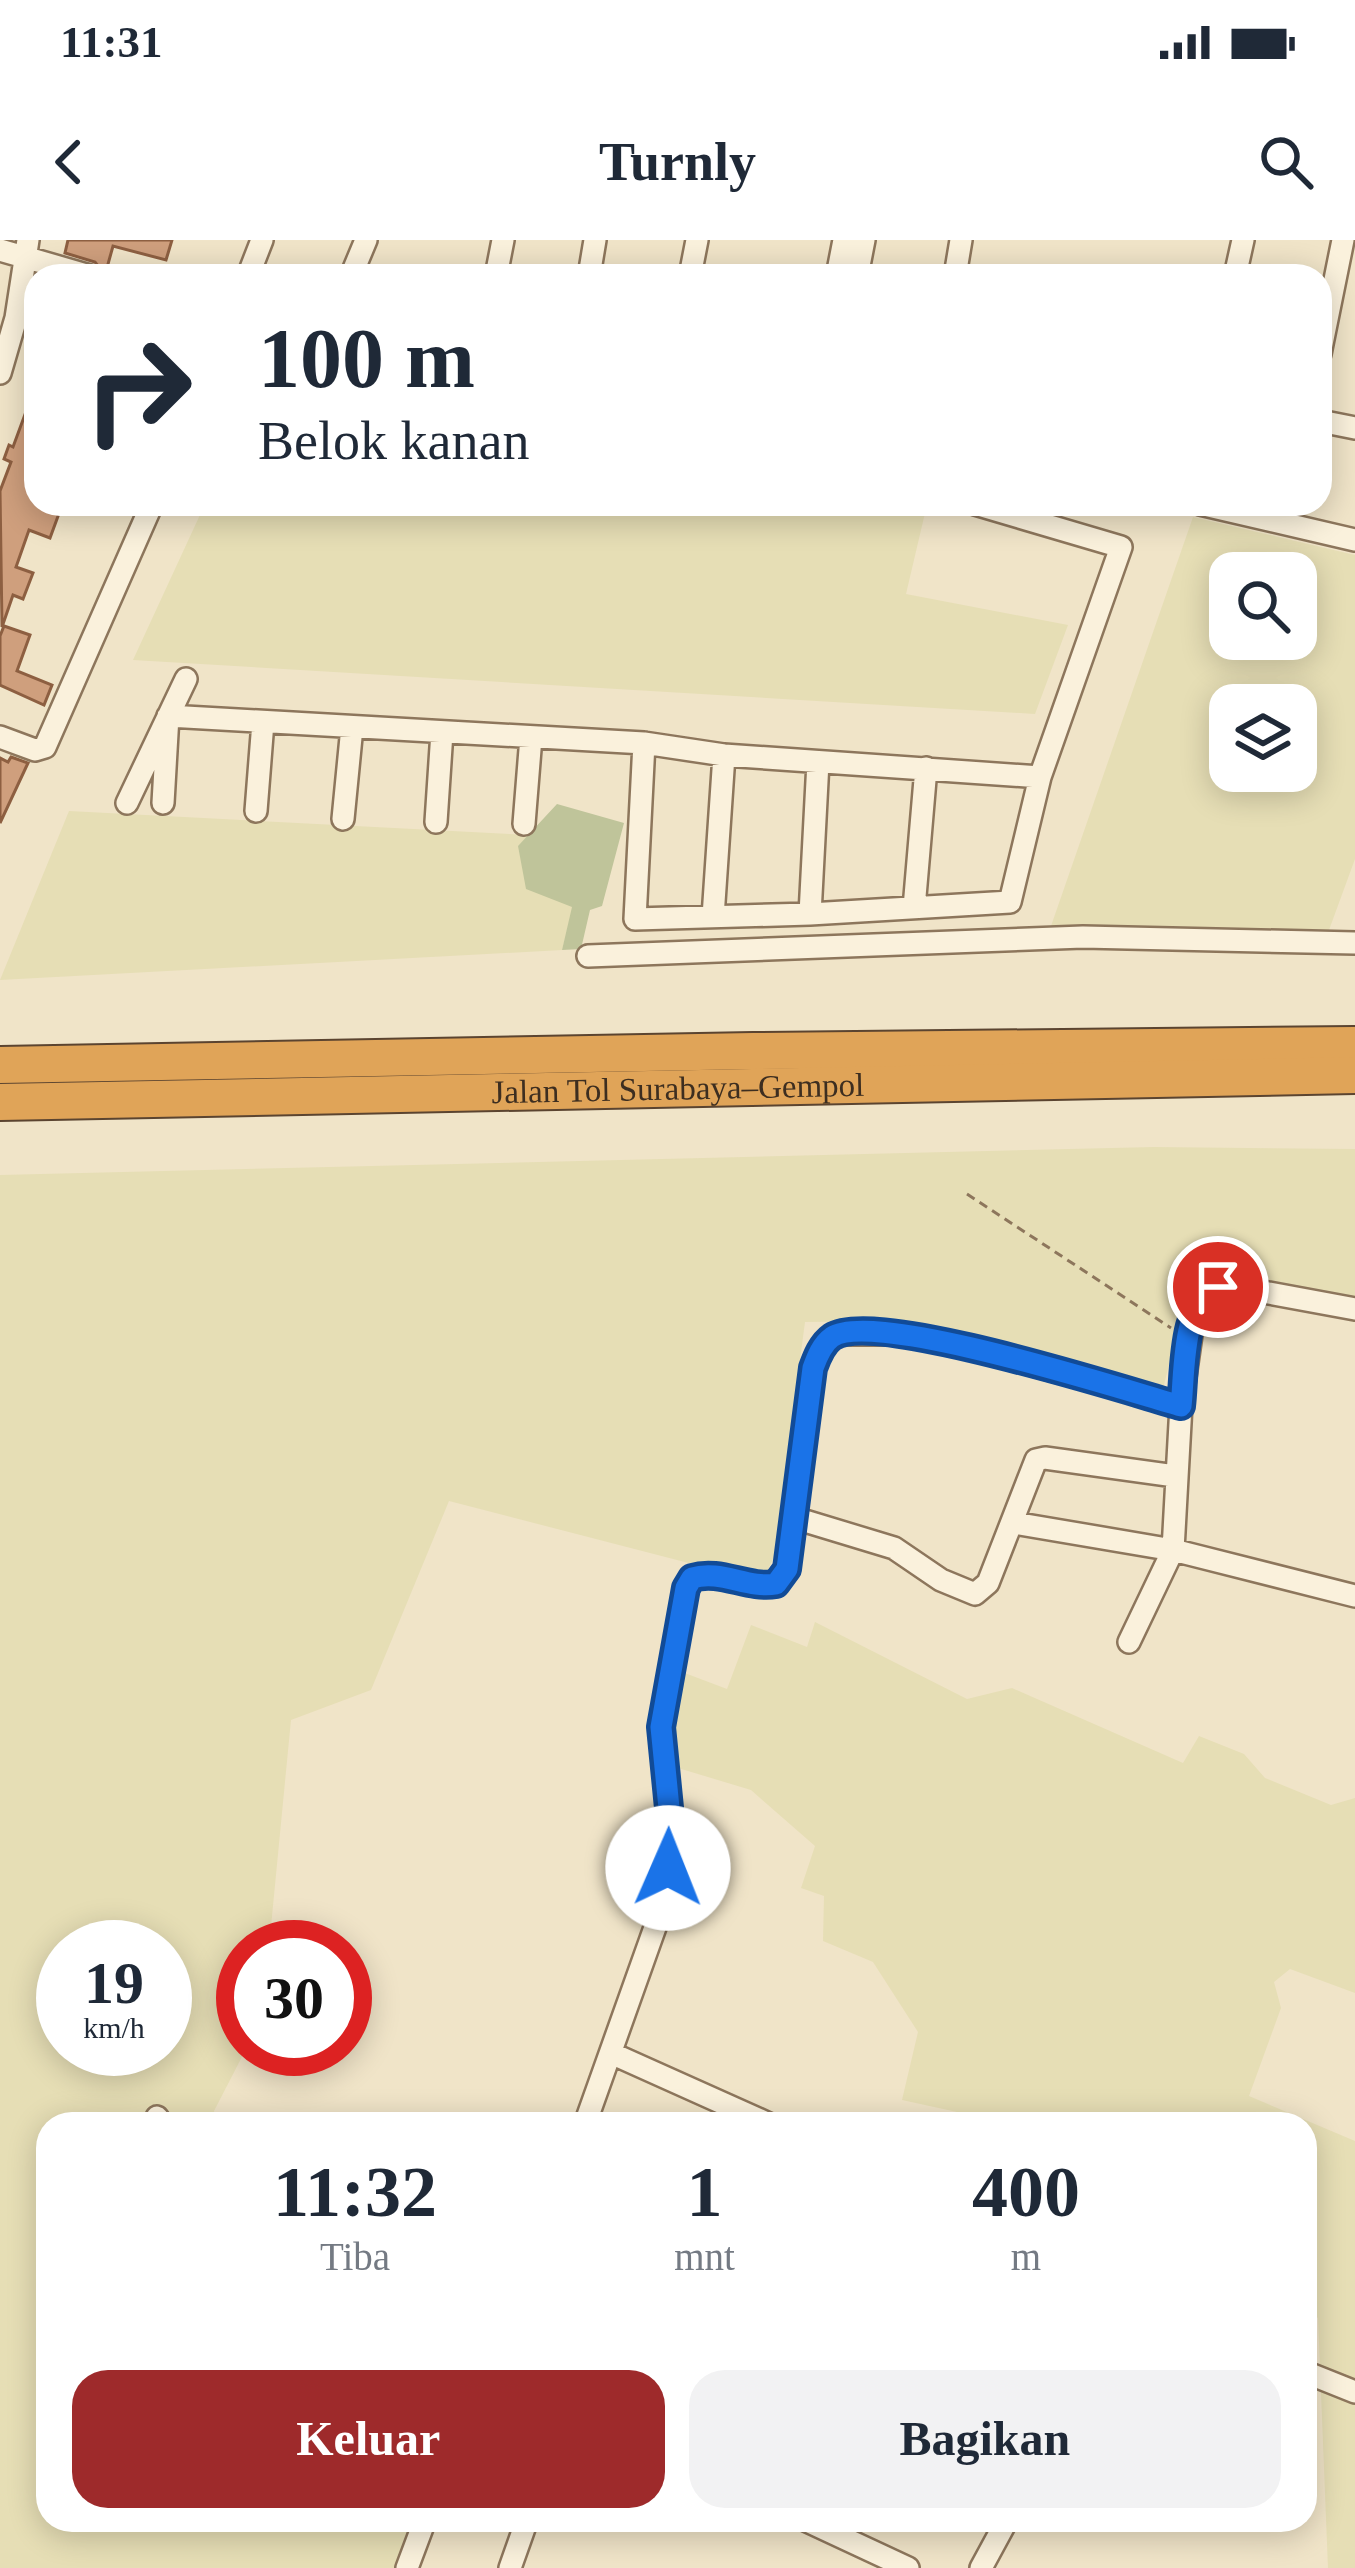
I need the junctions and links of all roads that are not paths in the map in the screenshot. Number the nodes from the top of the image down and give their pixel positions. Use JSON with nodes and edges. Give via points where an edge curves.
{"nodes":[{"id":1,"x":1343,"y":240,"type":"edge"},
{"id":2,"x":27,"y":248,"type":"edge"},
{"id":3,"x":0,"y":250,"type":"edge"},
{"id":4,"x":63,"y":264,"type":"edge"},
{"id":5,"x":24,"y":267,"type":"edge"},
{"id":6,"x":1332,"y":285,"type":"edge"},
{"id":7,"x":0,"y":373,"type":"edge"},
{"id":8,"x":147,"y":516,"type":"edge"},
{"id":9,"x":1016,"y":516,"type":"edge"},
{"id":10,"x":1251,"y":516,"type":"edge"},
{"id":11,"x":1355,"y":540,"type":"edge"},
{"id":12,"x":186,"y":679,"type":"dead end"},
{"id":13,"x":168,"y":716,"type":"junction"},
{"id":14,"x":263,"y":722,"type":"junction"},
{"id":15,"x":352,"y":727,"type":"junction"},
{"id":16,"x":442,"y":732,"type":"junction"},
{"id":17,"x":531,"y":737,"type":"junction"},
{"id":18,"x":7,"y":740,"type":"edge"},
{"id":19,"x":644,"y":743,"type":"junction"},
{"id":20,"x":724,"y":755,"type":"junction"},
{"id":21,"x":818,"y":762,"type":"junction"},
{"id":22,"x":926,"y":767,"type":"junction"},
{"id":23,"x":1040,"y":777,"type":"junction"},
{"id":24,"x":127,"y":803,"type":"dead end"},
{"id":25,"x":163,"y":803,"type":"dead end"},
{"id":26,"x":256,"y":811,"type":"dead end"},
{"id":27,"x":343,"y":819,"type":"dead end"},
{"id":28,"x":436,"y":822,"type":"dead end"},
{"id":29,"x":524,"y":824,"type":"dead end"},
{"id":30,"x":914,"y":908,"type":"junction"},
{"id":31,"x":810,"y":914,"type":"junction"},
{"id":32,"x":713,"y":917,"type":"junction"},
{"id":33,"x":1355,"y":943,"type":"edge"},
{"id":34,"x":587,"y":956,"type":"dead end"},
{"id":35,"x":1355,"y":1046,"type":"edge"},
{"id":36,"x":0,"y":1065,"type":"edge"},
{"id":37,"x":1355,"y":1075,"type":"edge"},
{"id":38,"x":0,"y":1102,"type":"edge"},
{"id":39,"x":1355,"y":1309,"type":"edge"},
{"id":40,"x":1181,"y":1406,"type":"junction"},
{"id":41,"x":1175,"y":1476,"type":"junction"},
{"id":42,"x":795,"y":1518,"type":"junction"},
{"id":43,"x":1014,"y":1523,"type":"junction"},
{"id":44,"x":1173,"y":1550,"type":"junction"},
{"id":45,"x":1355,"y":1596,"type":"edge"},
{"id":46,"x":1129,"y":1642,"type":"dead end"},
{"id":47,"x":613,"y":2054,"type":"junction"},
{"id":48,"x":590,"y":2112,"type":"edge"},
{"id":49,"x":743,"y":2112,"type":"edge"},
{"id":50,"x":1317,"y":2377,"type":"edge"},
{"id":51,"x":1355,"y":2392,"type":"edge"},
{"id":52,"x":420,"y":2532,"type":"edge"},
{"id":53,"x":522,"y":2532,"type":"edge"},
{"id":54,"x":831,"y":2532,"type":"edge"},
{"id":55,"x":1000,"y":2532,"type":"edge"},
{"id":56,"x":407,"y":2568,"type":"edge"},
{"id":57,"x":510,"y":2568,"type":"edge"},
{"id":58,"x":908,"y":2568,"type":"edge"},
{"id":59,"x":981,"y":2568,"type":"edge"}],
"edges":[{"from":1,"to":6,"type":"street"},
{"from":2,"to":3,"type":"street"},
{"from":2,"to":4,"type":"street"},
{"from":5,"to":7,"type":"street"},
{"from":8,"to":18,"type":"street","via":[[45,747]]},
{"from":9,"to":23,"type":"street","via":[[1121,547]]},
{"from":10,"to":11,"type":"street"},
{"from":12,"to":13,"type":"street"},
{"from":13,"to":14,"type":"street"},
{"from":13,"to":24,"type":"street"},
{"from":13,"to":25,"type":"street"},
{"from":14,"to":15,"type":"street"},
{"from":14,"to":26,"type":"street"},
{"from":15,"to":16,"type":"street"},
{"from":15,"to":27,"type":"street"},
{"from":16,"to":17,"type":"street"},
{"from":16,"to":28,"type":"street"},
{"from":17,"to":19,"type":"street"},
{"from":17,"to":29,"type":"street"},
{"from":19,"to":20,"type":"street"},
{"from":19,"to":32,"type":"street","via":[[634,919]]},
{"from":20,"to":21,"type":"street"},
{"from":20,"to":32,"type":"street"},
{"from":21,"to":22,"type":"street"},
{"from":21,"to":31,"type":"street"},
{"from":22,"to":23,"type":"street"},
{"from":22,"to":30,"type":"street"},
{"from":23,"to":30,"type":"street","via":[[1010,902]]},
{"from":30,"to":31,"type":"street"},
{"from":31,"to":32,"type":"street"},
{"from":33,"to":34,"type":"street","via":[[1083,937]]},
{"from":35,"to":36,"type":"highway","name":"Jalan Tol Surabaya–Gempol"},
{"from":37,"to":38,"type":"highway","name":"Jalan Tol Surabaya–Gempol"},
{"from":39,"to":40,"type":"street","via":[[1218,1287],[1200,1300]]},
{"from":40,"to":41,"type":"street"},
{"from":40,"to":42,"type":"street","via":[[948,1342],[835,1334],[813,1368]]},
{"from":41,"to":43,"type":"street","via":[[1040,1458]]},
{"from":41,"to":44,"type":"street"},
{"from":42,"to":43,"type":"street","via":[[894,1548],[975,1594],[988,1583]]},
{"from":42,"to":47,"type":"street","via":[[787,1569],[776,1584],[710,1574],[686,1588],[661,1727],[668,1868]]},
{"from":43,"to":44,"type":"street"},
{"from":44,"to":45,"type":"street"},
{"from":44,"to":46,"type":"street"},
{"from":47,"to":48,"type":"street"},
{"from":47,"to":49,"type":"street"},
{"from":50,"to":51,"type":"street"},
{"from":52,"to":56,"type":"street"},
{"from":53,"to":57,"type":"street"},
{"from":54,"to":58,"type":"street"},
{"from":55,"to":59,"type":"street"}]}
